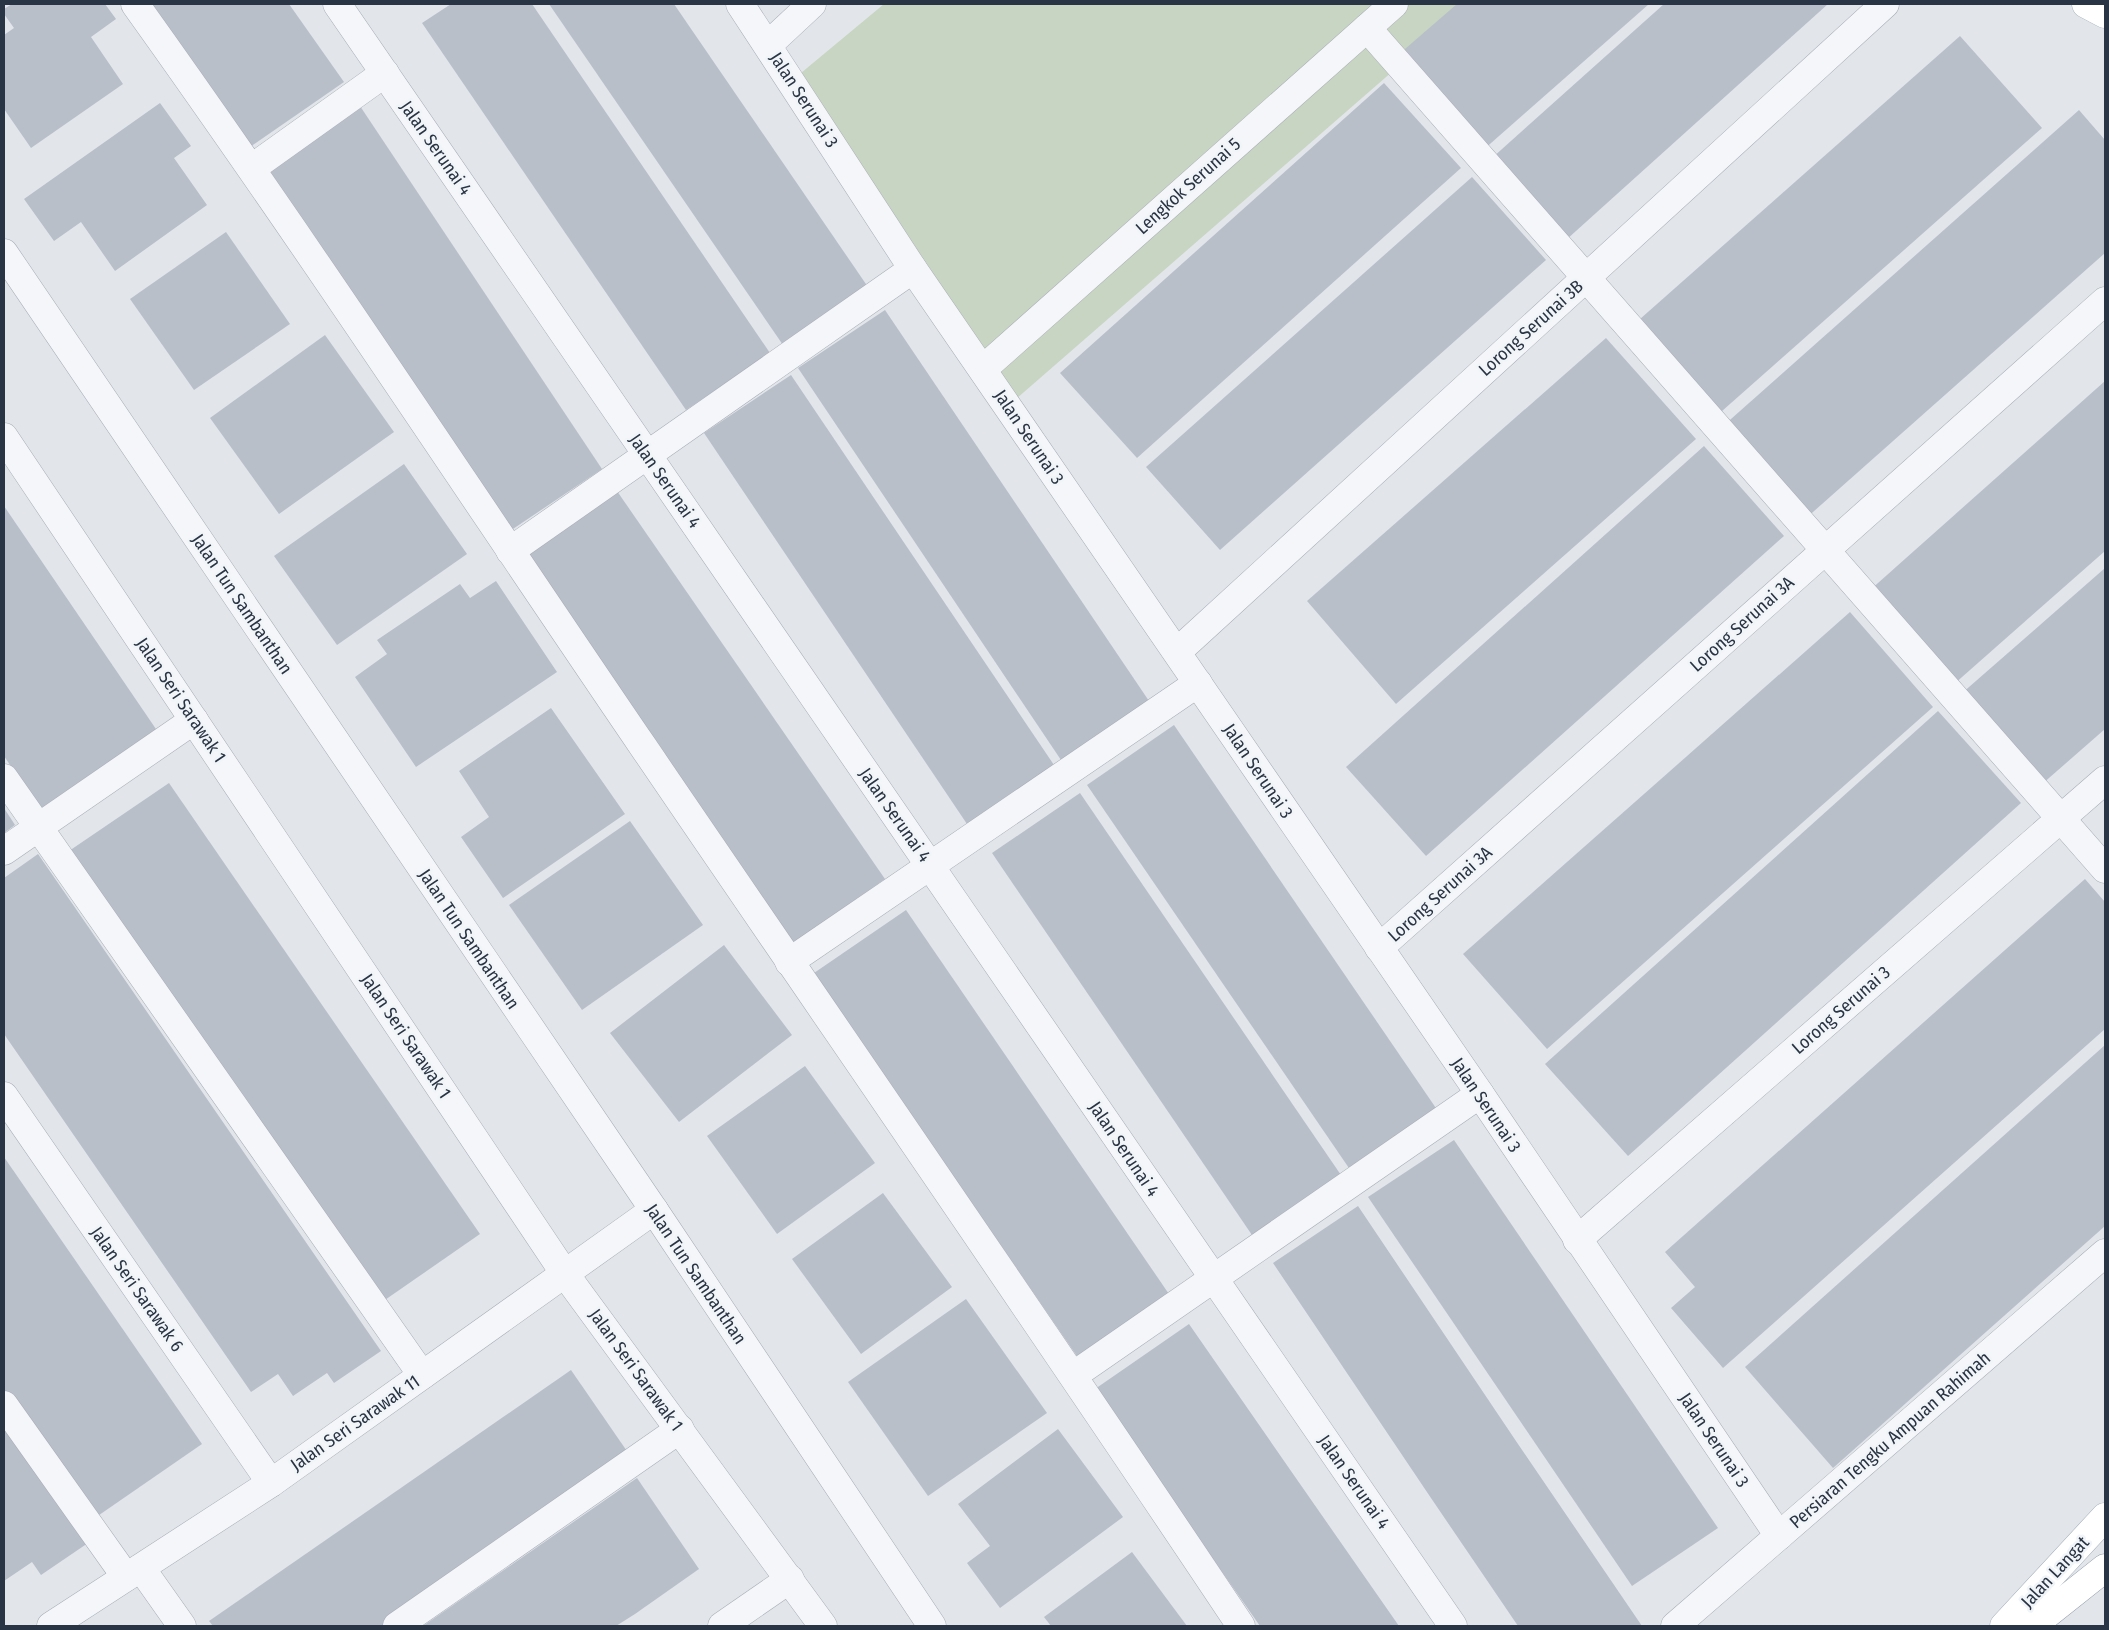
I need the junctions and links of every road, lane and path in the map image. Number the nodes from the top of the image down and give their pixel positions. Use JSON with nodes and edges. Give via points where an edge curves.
{"nodes":[{"id":1,"x":135,"y":4,"type":"edge"},
{"id":2,"x":337,"y":4,"type":"edge"},
{"id":3,"x":740,"y":4,"type":"edge"},
{"id":4,"x":812,"y":4,"type":"edge"},
{"id":5,"x":1394,"y":4,"type":"edge"},
{"id":6,"x":1885,"y":4,"type":"edge"},
{"id":7,"x":2086,"y":4,"type":"edge"},
{"id":8,"x":2105,"y":14,"type":"edge"},
{"id":9,"x":1367,"y":28,"type":"junction"},
{"id":10,"x":768,"y":44,"type":"junction"},
{"id":11,"x":385,"y":73,"type":"junction"},
{"id":12,"x":252,"y":168,"type":"junction"},
{"id":13,"x":4,"y":253,"type":"edge"},
{"id":14,"x":913,"y":269,"type":"junction"},
{"id":15,"x":1587,"y":278,"type":"junction"},
{"id":16,"x":2105,"y":301,"type":"edge"},
{"id":17,"x":983,"y":369,"type":"junction"},
{"id":18,"x":4,"y":437,"type":"edge"},
{"id":19,"x":647,"y":455,"type":"junction"},
{"id":20,"x":1826,"y":550,"type":"junction"},
{"id":21,"x":510,"y":551,"type":"junction"},
{"id":22,"x":1177,"y":652,"type":"junction"},
{"id":23,"x":1198,"y":683,"type":"junction"},
{"id":24,"x":194,"y":720,"type":"junction"},
{"id":25,"x":4,"y":778,"type":"edge"},
{"id":26,"x":2105,"y":780,"type":"edge"},
{"id":27,"x":2061,"y":819,"type":"junction"},
{"id":28,"x":38,"y":828,"type":"junction"},
{"id":29,"x":4,"y":851,"type":"edge"},
{"id":30,"x":930,"y":866,"type":"junction"},
{"id":31,"x":2105,"y":869,"type":"edge"},
{"id":32,"x":1379,"y":948,"type":"junction"},
{"id":33,"x":789,"y":962,"type":"junction"},
{"id":34,"x":1480,"y":1094,"type":"junction"},
{"id":35,"x":4,"y":1096,"type":"edge"},
{"id":36,"x":654,"y":1210,"type":"junction"},
{"id":37,"x":1577,"y":1240,"type":"junction"},
{"id":38,"x":2105,"y":1253,"type":"edge"},
{"id":39,"x":565,"y":1274,"type":"junction"},
{"id":40,"x":1213,"y":1278,"type":"junction"},
{"id":41,"x":422,"y":1375,"type":"junction"},
{"id":42,"x":1074,"y":1375,"type":"junction"},
{"id":43,"x":4,"y":1405,"type":"edge"},
{"id":44,"x":680,"y":1428,"type":"junction"},
{"id":45,"x":271,"y":1483,"type":"junction"},
{"id":46,"x":2105,"y":1517,"type":"edge"},
{"id":47,"x":1779,"y":1536,"type":"junction"},
{"id":48,"x":2105,"y":1568,"type":"edge"},
{"id":49,"x":133,"y":1572,"type":"junction"},
{"id":50,"x":790,"y":1579,"type":"junction"},
{"id":51,"x":51,"y":1626,"type":"edge"},
{"id":52,"x":182,"y":1626,"type":"edge"},
{"id":53,"x":397,"y":1626,"type":"edge"},
{"id":54,"x":722,"y":1626,"type":"edge"},
{"id":55,"x":823,"y":1626,"type":"edge"},
{"id":56,"x":932,"y":1626,"type":"edge"},
{"id":57,"x":1241,"y":1626,"type":"edge"},
{"id":58,"x":1453,"y":1626,"type":"edge"},
{"id":59,"x":1675,"y":1626,"type":"edge"},
{"id":60,"x":2004,"y":1626,"type":"edge"},
{"id":61,"x":2032,"y":1626,"type":"edge"}],
"edges":[{"from":1,"to":12,"type":"street"},
{"from":2,"to":11,"type":"street","name":"Jalan Serunai 4"},
{"from":3,"to":10,"type":"street","name":"Jalan Serunai 3"},
{"from":4,"to":10,"type":"street"},
{"from":5,"to":9,"type":"street","name":"Lengkok Serunai 5"},
{"from":6,"to":15,"type":"street","name":"Lorong Serunai 3B"},
{"from":7,"to":8,"type":"main road"},
{"from":9,"to":15,"type":"street"},
{"from":9,"to":17,"type":"street","name":"Lengkok Serunai 5"},
{"from":10,"to":14,"type":"street","name":"Jalan Serunai 3"},
{"from":11,"to":12,"type":"street"},
{"from":11,"to":19,"type":"street","name":"Jalan Serunai 4"},
{"from":12,"to":21,"type":"street"},
{"from":13,"to":36,"type":"street","name":"Jalan Tun Sambanthan"},
{"from":14,"to":17,"type":"street","name":"Jalan Serunai 3"},
{"from":14,"to":19,"type":"street"},
{"from":15,"to":20,"type":"street"},
{"from":15,"to":22,"type":"street","name":"Lorong Serunai 3B"},
{"from":16,"to":20,"type":"street","name":"Lorong Serunai 3A"},
{"from":17,"to":22,"type":"street","name":"Jalan Serunai 3"},
{"from":18,"to":24,"type":"street","name":"Jalan Seri Sarawak 1"},
{"from":19,"to":21,"type":"street"},
{"from":19,"to":30,"type":"street","name":"Jalan Serunai 4"},
{"from":20,"to":27,"type":"street"},
{"from":20,"to":32,"type":"street","name":"Lorong Serunai 3A"},
{"from":21,"to":33,"type":"street"},
{"from":22,"to":23,"type":"street","name":"Jalan Serunai 3"},
{"from":23,"to":30,"type":"street"},
{"from":23,"to":32,"type":"street","name":"Jalan Serunai 3"},
{"from":24,"to":28,"type":"street"},
{"from":24,"to":39,"type":"street","name":"Jalan Seri Sarawak 1"},
{"from":25,"to":28,"type":"street"},
{"from":26,"to":27,"type":"street","name":"Lorong Serunai 3"},
{"from":27,"to":31,"type":"street"},
{"from":27,"to":37,"type":"street","name":"Lorong Serunai 3"},
{"from":28,"to":29,"type":"street"},
{"from":28,"to":41,"type":"street"},
{"from":30,"to":33,"type":"street"},
{"from":30,"to":40,"type":"street","name":"Jalan Serunai 4"},
{"from":32,"to":34,"type":"street","name":"Jalan Serunai 3"},
{"from":33,"to":42,"type":"street"},
{"from":34,"to":37,"type":"street","name":"Jalan Serunai 3"},
{"from":34,"to":40,"type":"street"},
{"from":35,"to":45,"type":"street","name":"Jalan Seri Sarawak 6"},
{"from":36,"to":39,"type":"street","name":"Jalan Seri Sarawak 11"},
{"from":36,"to":56,"type":"street","name":"Jalan Tun Sambanthan"},
{"from":37,"to":47,"type":"street","name":"Jalan Serunai 3"},
{"from":38,"to":47,"type":"street","name":"Persiaran Tengku Ampuan Rahimah"},
{"from":39,"to":41,"type":"street","name":"Jalan Seri Sarawak 11"},
{"from":39,"to":44,"type":"street","name":"Jalan Seri Sarawak 1"},
{"from":40,"to":42,"type":"street"},
{"from":40,"to":58,"type":"street","name":"Jalan Serunai 4"},
{"from":41,"to":45,"type":"street","name":"Jalan Seri Sarawak 11"},
{"from":42,"to":57,"type":"street"},
{"from":43,"to":49,"type":"street"},
{"from":44,"to":50,"type":"street","name":"Jalan Seri Sarawak 1"},
{"from":44,"to":53,"type":"street"},
{"from":45,"to":49,"type":"street","name":"Jalan Seri Sarawak 11"},
{"from":46,"to":60,"type":"main road","name":"Jalan Langat"},
{"from":47,"to":59,"type":"street","name":"Persiaran Tengku Ampuan Rahimah"},
{"from":48,"to":61,"type":"main road","name":"Jalan Langat"},
{"from":49,"to":51,"type":"street","name":"Jalan Seri Sarawak 11"},
{"from":49,"to":52,"type":"street"},
{"from":50,"to":54,"type":"street"},
{"from":50,"to":55,"type":"street","name":"Jalan Seri Sarawak 1"}]}
